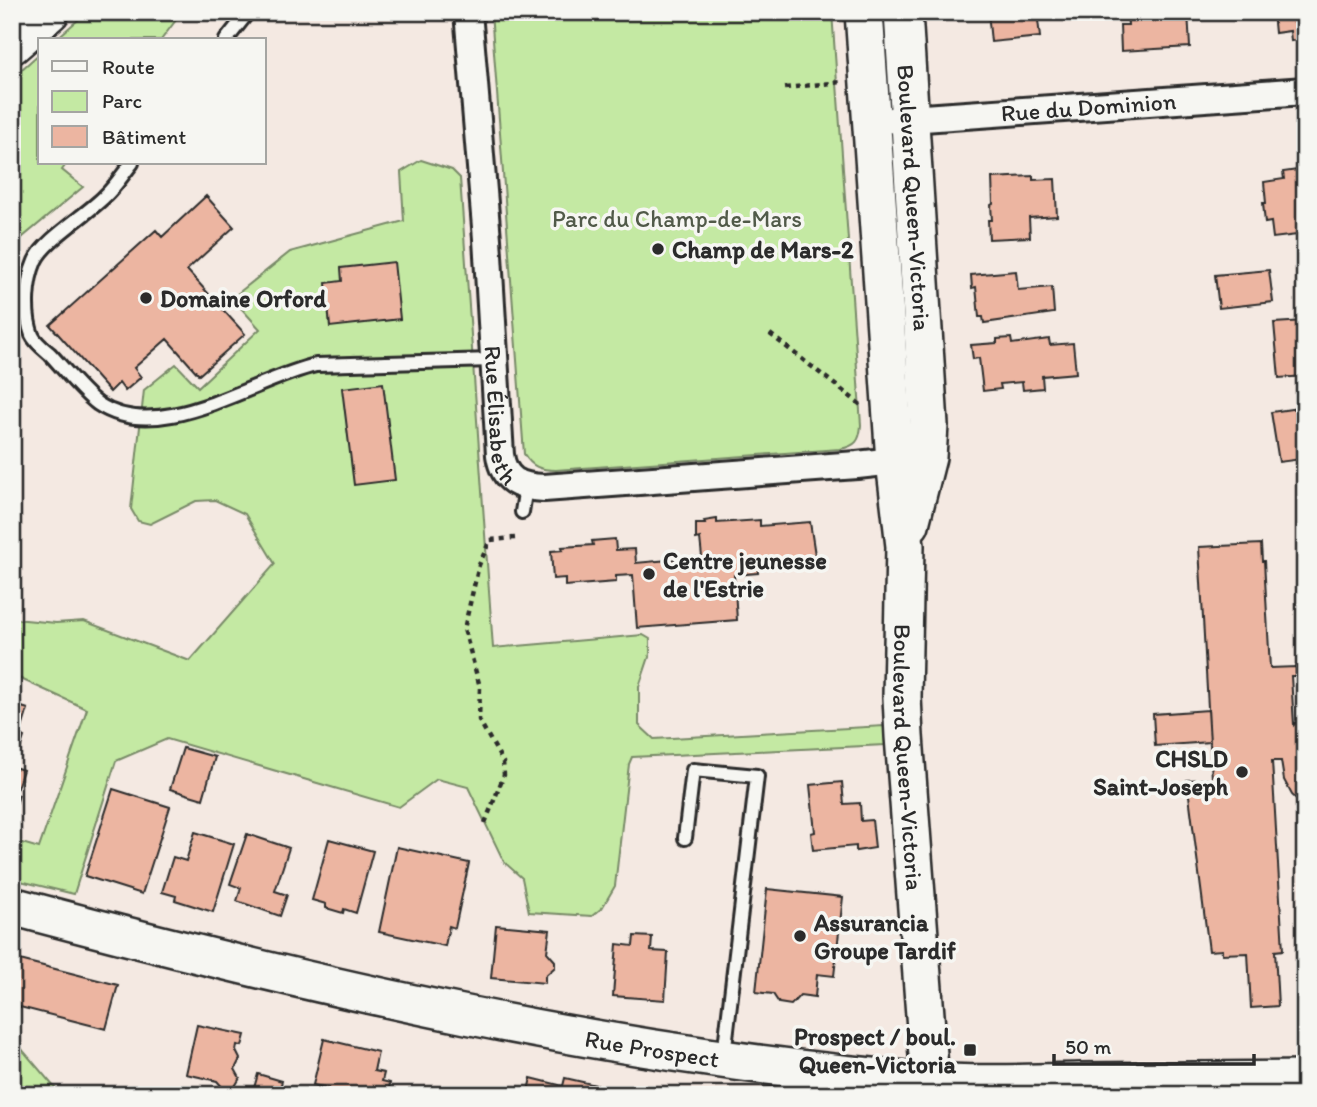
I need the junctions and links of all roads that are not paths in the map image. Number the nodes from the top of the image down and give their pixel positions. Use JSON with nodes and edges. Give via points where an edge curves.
{"nodes":[{"id":1,"x":50,"y":12,"type":"edge"},
{"id":2,"x":243,"y":12,"type":"edge"},
{"id":3,"x":468,"y":12,"type":"edge"},
{"id":4,"x":864,"y":12,"type":"edge"},
{"id":5,"x":903,"y":12,"type":"edge"},
{"id":6,"x":228,"y":38,"type":"edge"},
{"id":7,"x":12,"y":45,"type":"edge"},
{"id":8,"x":1305,"y":91,"type":"edge"},
{"id":9,"x":910,"y":119,"type":"junction"},
{"id":10,"x":872,"y":122,"type":"junction"},
{"id":11,"x":131,"y":164,"type":"edge"},
{"id":12,"x":493,"y":360,"type":"junction"},
{"id":13,"x":905,"y":449,"type":"junction"},
{"id":14,"x":684,"y":838,"type":"dead end"},
{"id":15,"x":12,"y":906,"type":"edge"},
{"id":16,"x":723,"y":1059,"type":"junction"},
{"id":17,"x":1305,"y":1080,"type":"edge"},
{"id":18,"x":930,"y":1089,"type":"edge"}],
"edges":[{"from":1,"to":7,"type":"main road"},
{"from":2,"to":6,"type":"lane","via":[[245,16]]},
{"from":3,"to":12,"type":"street","name":"Rue Élisabeth"},
{"from":4,"to":10,"type":"main road","name":"Boulevard Queen-Victoria"},
{"from":5,"to":9,"type":"main road","name":"Boulevard Queen-Victoria"},
{"from":8,"to":9,"type":"street","name":"Rue du Dominion"},
{"from":9,"to":10,"type":"street","name":"Rue du Dominion"},
{"from":9,"to":13,"type":"main road","name":"Boulevard Queen-Victoria","via":[[929,425]]},
{"from":10,"to":13,"type":"main road","name":"Boulevard Queen-Victoria"},
{"from":11,"to":12,"type":"lane","via":[[106,195],[35,259],[28,285],[33,336],[97,403],[117,413],[146,418],[208,406],[316,365]]},
{"from":12,"to":13,"type":"street","name":"Rue Élisabeth","via":[[502,468],[524,500],[557,487]]},
{"from":13,"to":18,"type":"main road","name":"Boulevard Queen-Victoria","via":[[903,710]]},
{"from":14,"to":16,"type":"lane","via":[[693,770],[757,776]]},
{"from":15,"to":16,"type":"main road","name":"Rue Prospect","via":[[144,942],[401,1000]]},
{"from":16,"to":18,"type":"main road","name":"Rue Prospect"},
{"from":17,"to":18,"type":"main road","name":"Rue Prospect"}]}
